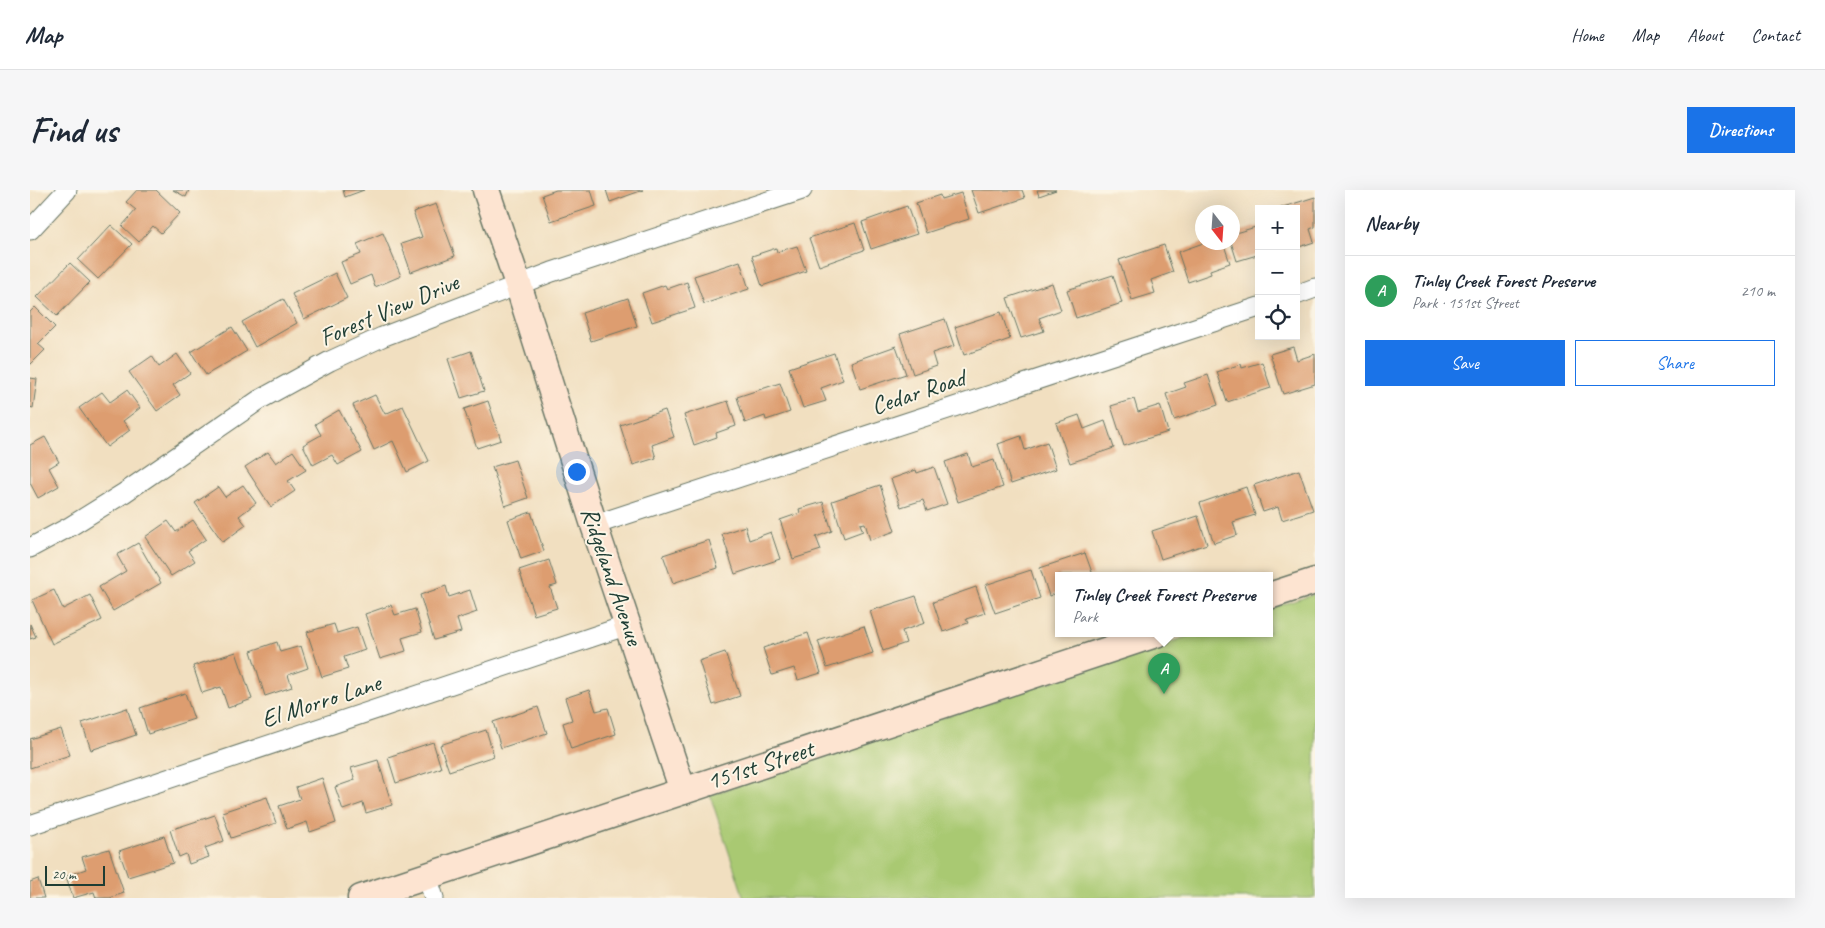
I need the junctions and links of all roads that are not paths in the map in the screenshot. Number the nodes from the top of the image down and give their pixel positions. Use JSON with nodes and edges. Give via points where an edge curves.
{"nodes":[{"id":1,"x":67,"y":190,"type":"edge"},
{"id":2,"x":486,"y":190,"type":"edge"},
{"id":3,"x":802,"y":190,"type":"edge"},
{"id":4,"x":765,"y":196,"type":"edge"},
{"id":5,"x":30,"y":230,"type":"edge"},
{"id":6,"x":518,"y":284,"type":"junction"},
{"id":7,"x":1315,"y":288,"type":"edge"},
{"id":8,"x":1300,"y":294,"type":"edge"},
{"id":9,"x":1255,"y":308,"type":"edge"},
{"id":10,"x":594,"y":525,"type":"junction"},
{"id":11,"x":30,"y":548,"type":"edge"},
{"id":12,"x":1315,"y":581,"type":"edge"},
{"id":13,"x":1273,"y":595,"type":"edge"},
{"id":14,"x":628,"y":625,"type":"junction"},
{"id":15,"x":1147,"y":637,"type":"edge"},
{"id":16,"x":683,"y":791,"type":"junction"},
{"id":17,"x":30,"y":825,"type":"edge"},
{"id":18,"x":430,"y":887,"type":"edge"},
{"id":19,"x":361,"y":898,"type":"edge"}],
"edges":[{"from":1,"to":5,"type":"street"},
{"from":2,"to":6,"type":"street","name":"Ridgeland Avenue"},
{"from":3,"to":4,"type":"street","name":"Forest View Drive"},
{"from":4,"to":6,"type":"street","name":"Forest View Drive"},
{"from":6,"to":10,"type":"street","name":"Ridgeland Avenue"},
{"from":6,"to":11,"type":"street","name":"Forest View Drive","via":[[382,337],[330,361],[259,400],[124,493]]},
{"from":7,"to":8,"type":"street"},
{"from":9,"to":10,"type":"street","name":"Cedar Road"},
{"from":10,"to":14,"type":"street","name":"Ridgeland Avenue"},
{"from":12,"to":13,"type":"street"},
{"from":14,"to":16,"type":"street","name":"Ridgeland Avenue"},
{"from":14,"to":17,"type":"street","name":"El Morro Lane"},
{"from":15,"to":16,"type":"street","name":"151st Street"},
{"from":16,"to":18,"type":"street","name":"151st Street"},
{"from":18,"to":19,"type":"street","name":"151st Street"}]}
